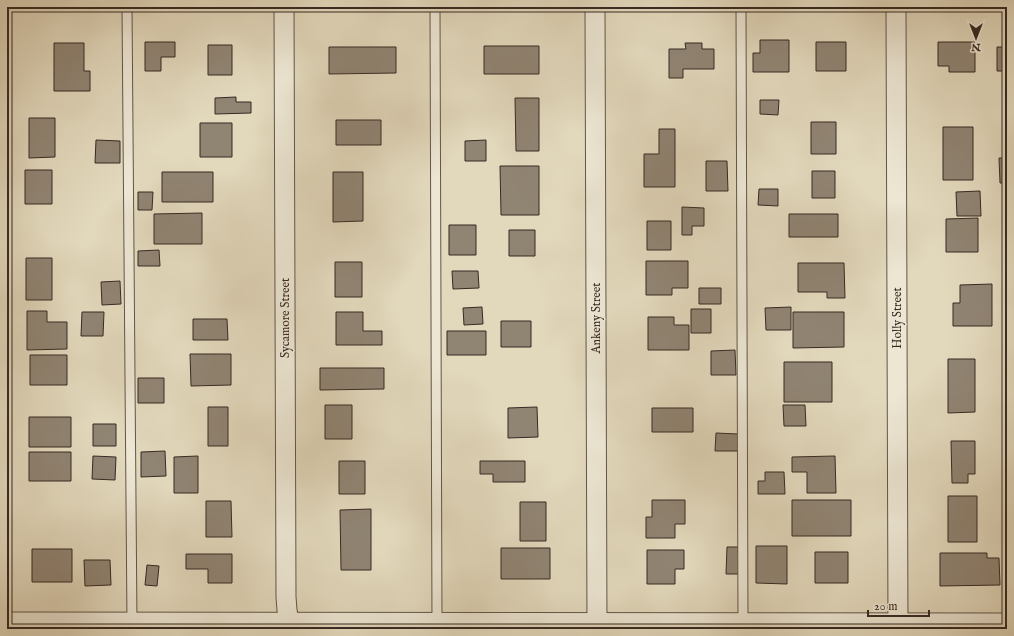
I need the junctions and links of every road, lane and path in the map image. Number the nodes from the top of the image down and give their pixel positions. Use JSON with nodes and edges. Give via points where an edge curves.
{"nodes":[{"id":1,"x":127,"y":7,"type":"edge"},
{"id":2,"x":284,"y":7,"type":"edge"},
{"id":3,"x":435,"y":7,"type":"edge"},
{"id":4,"x":595,"y":7,"type":"edge"},
{"id":5,"x":741,"y":7,"type":"edge"},
{"id":6,"x":896,"y":7,"type":"edge"},
{"id":7,"x":7,"y":622,"type":"edge"},
{"id":8,"x":743,"y":622,"type":"junction"},
{"id":9,"x":1007,"y":623,"type":"edge"},
{"id":10,"x":132,"y":625,"type":"edge"},
{"id":11,"x":289,"y":625,"type":"edge"},
{"id":12,"x":437,"y":625,"type":"edge"},
{"id":13,"x":597,"y":626,"type":"edge"},
{"id":14,"x":898,"y":626,"type":"edge"}],
"edges":[{"from":1,"to":10,"type":"lane"},
{"from":2,"to":11,"type":"street","name":"Sycamore Street","via":[[286,596]]},
{"from":3,"to":12,"type":"lane"},
{"from":4,"to":13,"type":"street","name":"Ankeny Street"},
{"from":5,"to":8,"type":"lane"},
{"from":6,"to":14,"type":"street","name":"Holly Street"},
{"from":7,"to":10,"type":"street"},
{"from":8,"to":13,"type":"street"},
{"from":8,"to":14,"type":"street"},
{"from":9,"to":14,"type":"street"},
{"from":10,"to":11,"type":"street"},
{"from":11,"to":12,"type":"street"},
{"from":12,"to":13,"type":"street"}]}
